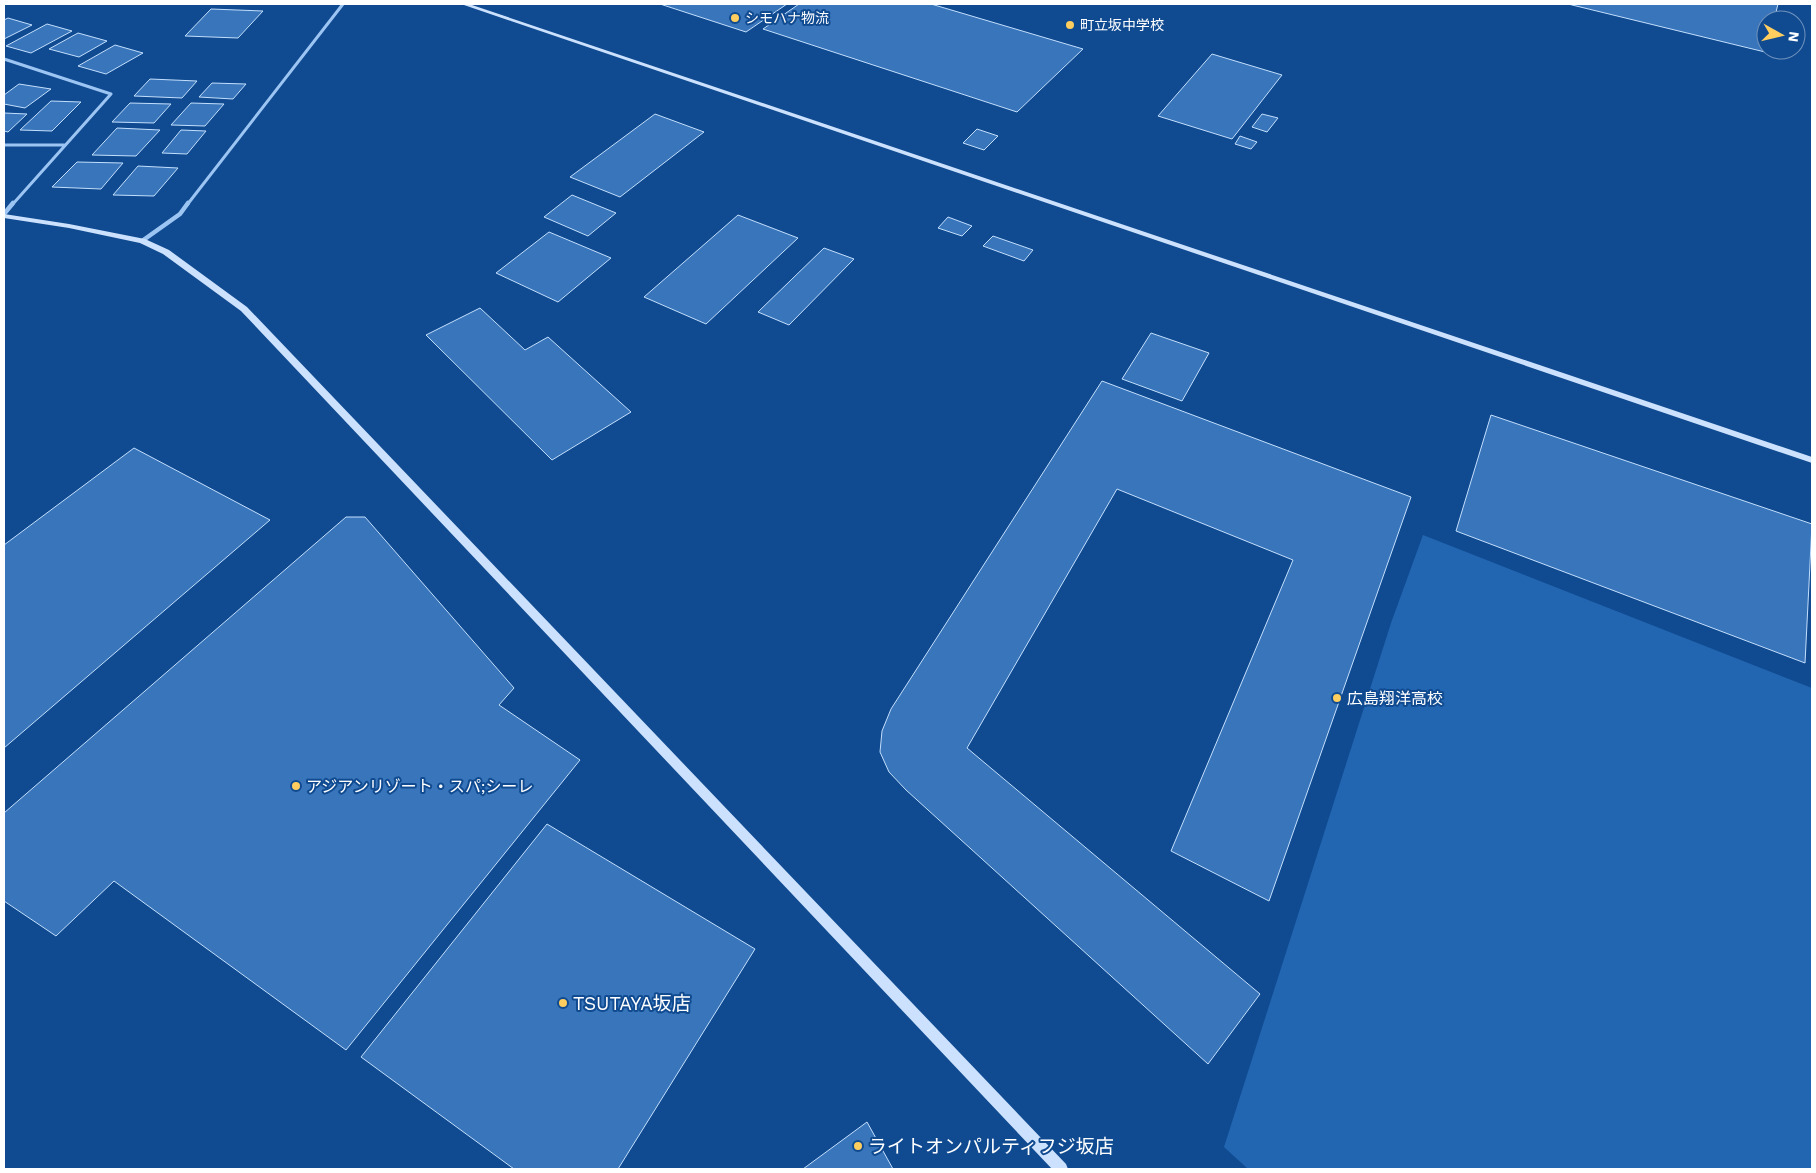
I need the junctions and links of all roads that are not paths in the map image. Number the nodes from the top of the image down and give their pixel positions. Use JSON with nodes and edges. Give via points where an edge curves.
{"nodes":[{"id":1,"x":343,"y":4,"type":"edge"},
{"id":2,"x":464,"y":4,"type":"edge"},
{"id":3,"x":4,"y":59,"type":"edge"},
{"id":4,"x":4,"y":145,"type":"edge"},
{"id":5,"x":64,"y":146,"type":"junction"},
{"id":6,"x":4,"y":215,"type":"edge"},
{"id":7,"x":142,"y":241,"type":"junction"},
{"id":8,"x":1812,"y":460,"type":"edge"},
{"id":9,"x":1062,"y":1169,"type":"edge"}],
"edges":[{"from":1,"to":7,"type":"street","via":[[180,214]]},
{"from":2,"to":8,"type":"street"},
{"from":3,"to":5,"type":"street","via":[[111,94]]},
{"from":4,"to":5,"type":"street"},
{"from":5,"to":6,"type":"street"},
{"from":6,"to":7,"type":"street"},
{"from":7,"to":9,"type":"street","via":[[166,252],[244,309]]}]}
